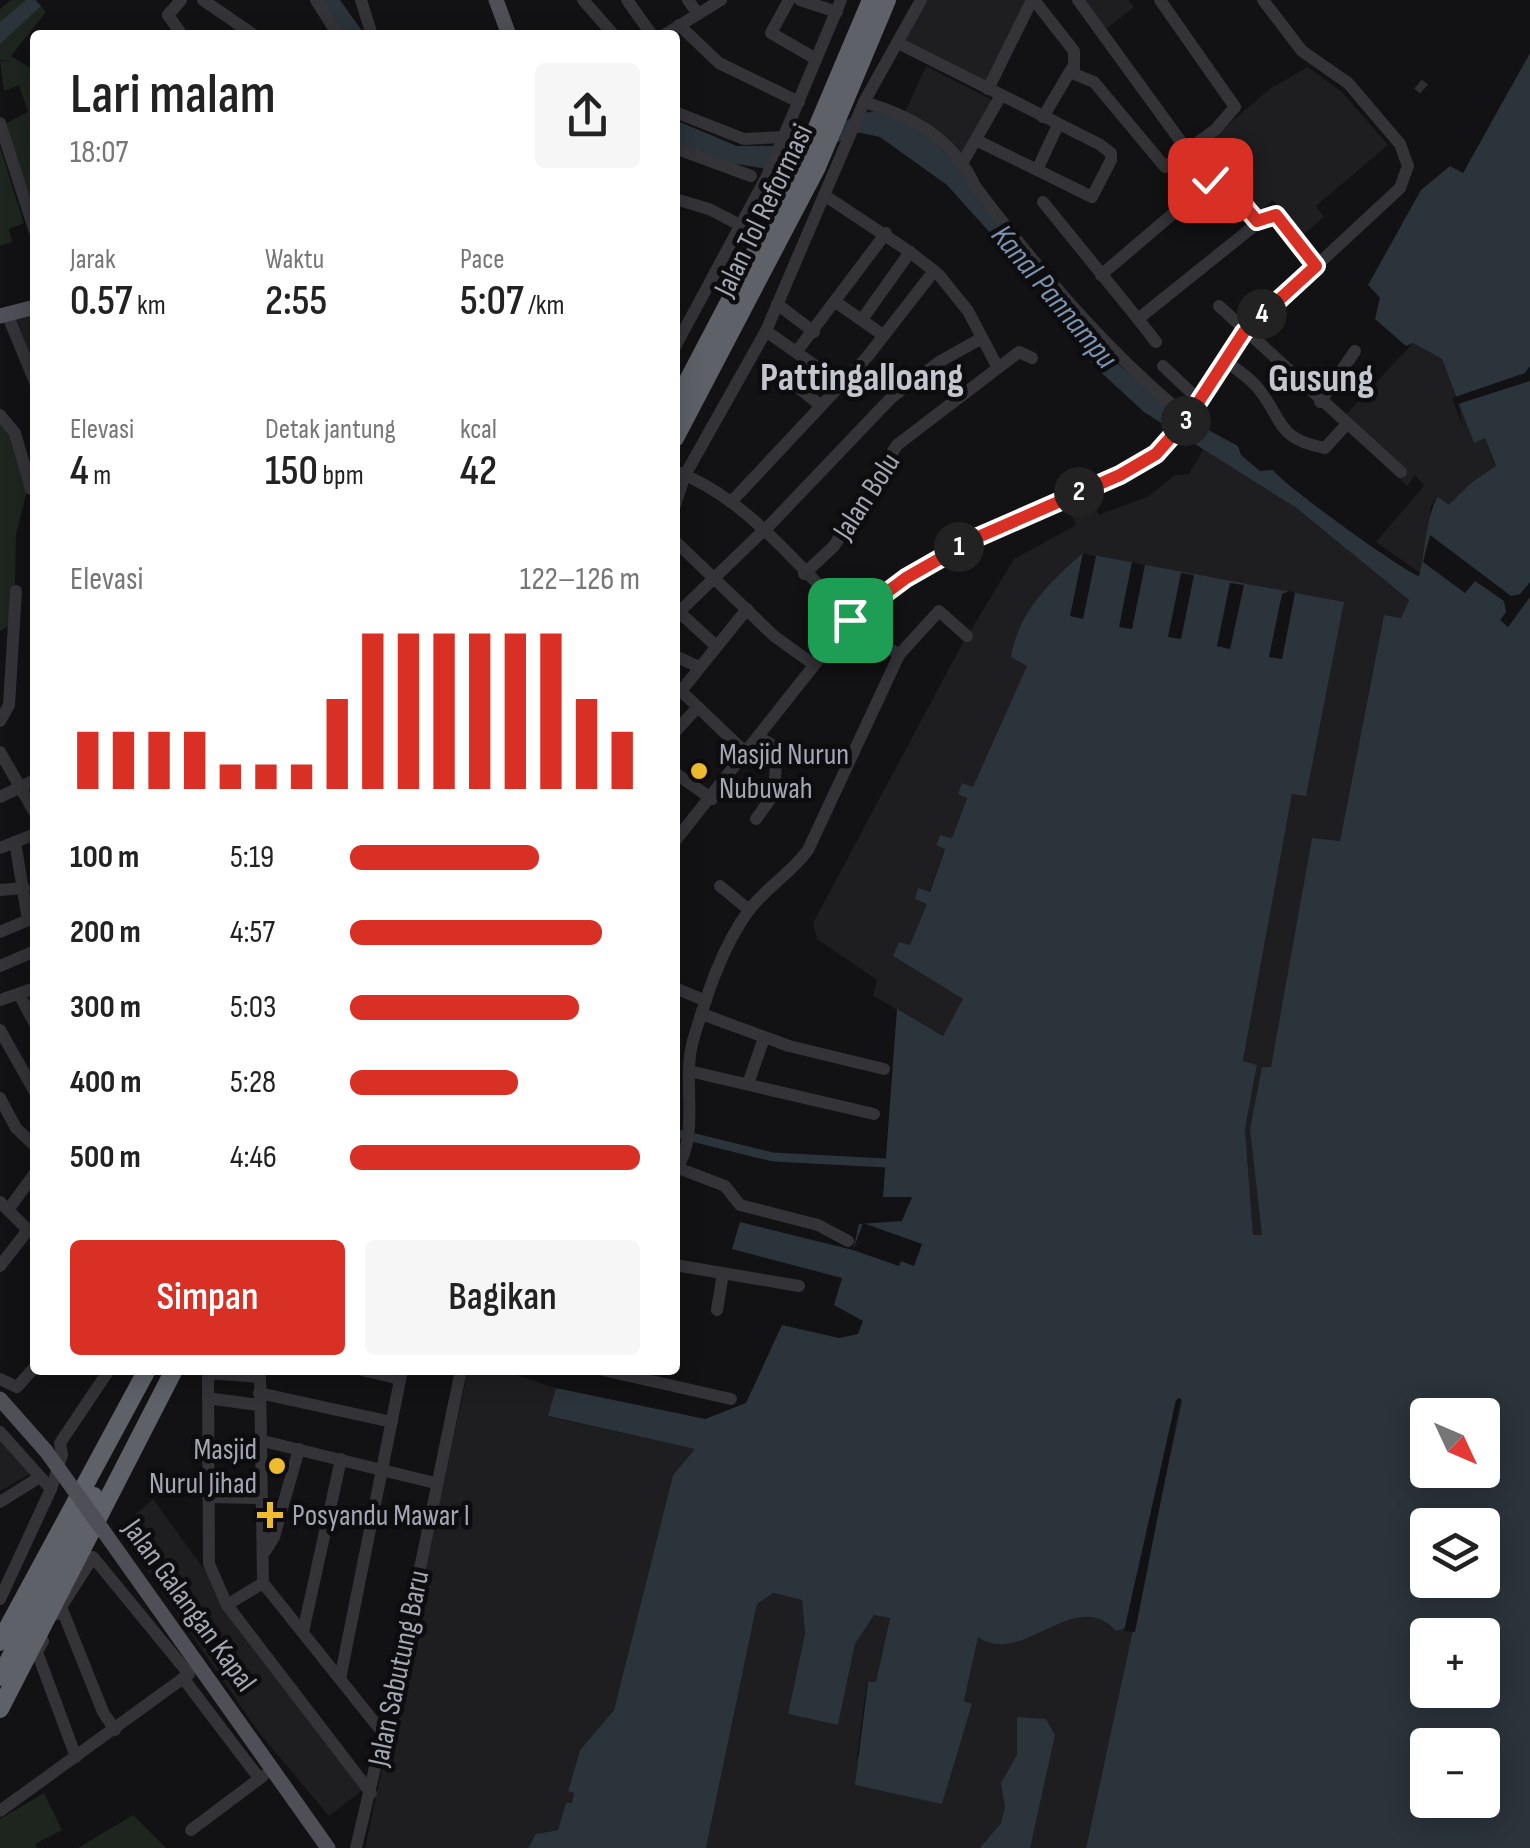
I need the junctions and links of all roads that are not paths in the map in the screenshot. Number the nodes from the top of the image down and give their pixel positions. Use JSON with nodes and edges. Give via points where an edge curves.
{"nodes":[{"id":1,"x":181,"y":0,"type":"edge"},
{"id":2,"x":316,"y":0,"type":"edge"},
{"id":3,"x":362,"y":0,"type":"edge"},
{"id":4,"x":496,"y":0,"type":"edge"},
{"id":5,"x":582,"y":0,"type":"edge"},
{"id":6,"x":627,"y":0,"type":"edge"},
{"id":7,"x":688,"y":0,"type":"edge"},
{"id":8,"x":722,"y":0,"type":"edge"},
{"id":9,"x":789,"y":0,"type":"edge"},
{"id":10,"x":800,"y":0,"type":"edge"},
{"id":11,"x":861,"y":0,"type":"edge"},
{"id":12,"x":871,"y":0,"type":"edge"},
{"id":13,"x":887,"y":0,"type":"edge"},
{"id":14,"x":896,"y":0,"type":"edge"},
{"id":15,"x":921,"y":0,"type":"edge"},
{"id":16,"x":1033,"y":0,"type":"edge"},
{"id":17,"x":1078,"y":0,"type":"edge"},
{"id":18,"x":1160,"y":0,"type":"edge"},
{"id":19,"x":1263,"y":0,"type":"edge"},
{"id":20,"x":209,"y":2,"type":"edge"},
{"id":21,"x":839,"y":6,"type":"edge"},
{"id":22,"x":698,"y":14,"type":"junction"},
{"id":23,"x":679,"y":25,"type":"junction"},
{"id":24,"x":178,"y":30,"type":"edge"},
{"id":25,"x":247,"y":30,"type":"edge"},
{"id":26,"x":335,"y":30,"type":"edge"},
{"id":27,"x":371,"y":30,"type":"edge"},
{"id":28,"x":506,"y":30,"type":"edge"},
{"id":29,"x":609,"y":30,"type":"edge"},
{"id":30,"x":648,"y":30,"type":"edge"},
{"id":31,"x":672,"y":30,"type":"edge"},
{"id":32,"x":898,"y":43,"type":"junction"},
{"id":33,"x":816,"y":59,"type":"junction"},
{"id":34,"x":1072,"y":68,"type":"junction"},
{"id":35,"x":994,"y":93,"type":"junction"},
{"id":36,"x":847,"y":101,"type":"junction"},
{"id":37,"x":799,"y":102,"type":"junction"},
{"id":38,"x":680,"y":114,"type":"edge"},
{"id":39,"x":1043,"y":117,"type":"junction"},
{"id":40,"x":0,"y":123,"type":"edge"},
{"id":41,"x":1058,"y":125,"type":"junction"},
{"id":42,"x":783,"y":139,"type":"junction"},
{"id":43,"x":978,"y":141,"type":"junction"},
{"id":44,"x":680,"y":150,"type":"edge"},
{"id":45,"x":1187,"y":150,"type":"junction"},
{"id":46,"x":964,"y":160,"type":"junction"},
{"id":47,"x":810,"y":165,"type":"junction"},
{"id":48,"x":1037,"y":170,"type":"junction"},
{"id":49,"x":750,"y":176,"type":"dead end"},
{"id":50,"x":824,"y":195,"type":"junction"},
{"id":51,"x":680,"y":200,"type":"edge"},
{"id":52,"x":1043,"y":202,"type":"dead end"},
{"id":53,"x":30,"y":216,"type":"edge"},
{"id":54,"x":1257,"y":221,"type":"junction"},
{"id":55,"x":742,"y":226,"type":"junction"},
{"id":56,"x":886,"y":233,"type":"junction"},
{"id":57,"x":910,"y":252,"type":"junction"},
{"id":58,"x":1316,"y":266,"type":"junction"},
{"id":59,"x":934,"y":271,"type":"junction"},
{"id":60,"x":1102,"y":274,"type":"junction"},
{"id":61,"x":837,"y":303,"type":"junction"},
{"id":62,"x":777,"y":304,"type":"junction"},
{"id":63,"x":1219,"y":306,"type":"dead end"},
{"id":64,"x":30,"y":308,"type":"edge"},
{"id":65,"x":4,"y":315,"type":"edge"},
{"id":66,"x":863,"y":318,"type":"junction"},
{"id":67,"x":1138,"y":319,"type":"junction"},
{"id":68,"x":766,"y":330,"type":"junction"},
{"id":69,"x":814,"y":332,"type":"junction"},
{"id":70,"x":1244,"y":332,"type":"junction"},
{"id":71,"x":883,"y":334,"type":"junction"},
{"id":72,"x":680,"y":335,"type":"edge"},
{"id":73,"x":982,"y":338,"type":"junction"},
{"id":74,"x":1156,"y":342,"type":"dead end"},
{"id":75,"x":797,"y":351,"type":"junction"},
{"id":76,"x":1354,"y":351,"type":"dead end"},
{"id":77,"x":1032,"y":358,"type":"dead end"},
{"id":78,"x":1224,"y":360,"type":"junction"},
{"id":79,"x":1163,"y":366,"type":"dead end"},
{"id":80,"x":998,"y":368,"type":"junction"},
{"id":81,"x":30,"y":371,"type":"edge"},
{"id":82,"x":784,"y":376,"type":"dead end"},
{"id":83,"x":841,"y":384,"type":"junction"},
{"id":84,"x":680,"y":396,"type":"edge"},
{"id":85,"x":1199,"y":400,"type":"junction"},
{"id":86,"x":1320,"y":402,"type":"junction"},
{"id":87,"x":820,"y":405,"type":"junction"},
{"id":88,"x":0,"y":415,"type":"edge"},
{"id":89,"x":1188,"y":418,"type":"junction"},
{"id":90,"x":1346,"y":425,"type":"junction"},
{"id":91,"x":680,"y":428,"type":"edge"},
{"id":92,"x":1401,"y":472,"type":"dead end"},
{"id":93,"x":680,"y":473,"type":"edge"},
{"id":94,"x":30,"y":489,"type":"dead end"},
{"id":95,"x":733,"y":500,"type":"junction"},
{"id":96,"x":764,"y":530,"type":"junction"},
{"id":97,"x":680,"y":546,"type":"edge"},
{"id":98,"x":804,"y":574,"type":"junction"},
{"id":99,"x":713,"y":578,"type":"junction"},
{"id":100,"x":16,"y":591,"type":"dead end"},
{"id":101,"x":680,"y":608,"type":"edge"},
{"id":102,"x":747,"y":609,"type":"junction"},
{"id":103,"x":680,"y":614,"type":"edge"},
{"id":104,"x":850,"y":620,"type":"junction"},
{"id":105,"x":966,"y":636,"type":"dead end"},
{"id":106,"x":715,"y":645,"type":"junction"},
{"id":107,"x":899,"y":655,"type":"junction"},
{"id":108,"x":680,"y":658,"type":"edge"},
{"id":109,"x":813,"y":664,"type":"junction"},
{"id":110,"x":699,"y":667,"type":"junction"},
{"id":111,"x":680,"y":688,"type":"edge"},
{"id":112,"x":680,"y":692,"type":"edge"},
{"id":113,"x":698,"y":707,"type":"junction"},
{"id":114,"x":0,"y":721,"type":"edge"},
{"id":115,"x":680,"y":727,"type":"edge"},
{"id":116,"x":759,"y":737,"type":"junction"},
{"id":117,"x":0,"y":752,"type":"edge"},
{"id":118,"x":747,"y":754,"type":"junction"},
{"id":119,"x":680,"y":776,"type":"edge"},
{"id":120,"x":30,"y":782,"type":"edge"},
{"id":121,"x":21,"y":786,"type":"junction"},
{"id":122,"x":0,"y":797,"type":"edge"},
{"id":123,"x":712,"y":799,"type":"junction"},
{"id":124,"x":30,"y":803,"type":"edge"},
{"id":125,"x":756,"y":819,"type":"dead end"},
{"id":126,"x":680,"y":835,"type":"edge"},
{"id":127,"x":30,"y":836,"type":"edge"},
{"id":128,"x":16,"y":842,"type":"junction"},
{"id":129,"x":0,"y":848,"type":"edge"},
{"id":130,"x":720,"y":886,"type":"dead end"},
{"id":131,"x":24,"y":888,"type":"junction"},
{"id":132,"x":0,"y":890,"type":"edge"},
{"id":133,"x":30,"y":910,"type":"edge"},
{"id":134,"x":750,"y":910,"type":"junction"},
{"id":135,"x":30,"y":919,"type":"edge"},
{"id":136,"x":0,"y":932,"type":"edge"},
{"id":137,"x":30,"y":953,"type":"edge"},
{"id":138,"x":0,"y":966,"type":"edge"},
{"id":139,"x":30,"y":990,"type":"edge"},
{"id":140,"x":680,"y":991,"type":"edge"},
{"id":141,"x":19,"y":994,"type":"junction"},
{"id":142,"x":0,"y":1000,"type":"edge"},
{"id":143,"x":704,"y":1008,"type":"junction"},
{"id":144,"x":30,"y":1015,"type":"edge"},
{"id":145,"x":0,"y":1030,"type":"edge"},
{"id":146,"x":764,"y":1038,"type":"junction"},
{"id":147,"x":884,"y":1069,"type":"dead end"},
{"id":148,"x":689,"y":1071,"type":"junction"},
{"id":149,"x":30,"y":1083,"type":"edge"},
{"id":150,"x":748,"y":1084,"type":"junction"},
{"id":151,"x":0,"y":1098,"type":"edge"},
{"id":152,"x":874,"y":1114,"type":"dead end"},
{"id":153,"x":30,"y":1135,"type":"edge"},
{"id":154,"x":680,"y":1158,"type":"edge"},
{"id":155,"x":680,"y":1171,"type":"edge"},
{"id":156,"x":30,"y":1179,"type":"edge"},
{"id":157,"x":4,"y":1206,"type":"edge"},
{"id":158,"x":848,"y":1240,"type":"dead end"},
{"id":159,"x":0,"y":1266,"type":"edge"},
{"id":160,"x":680,"y":1266,"type":"edge"},
{"id":161,"x":723,"y":1273,"type":"junction"},
{"id":162,"x":799,"y":1286,"type":"dead end"},
{"id":163,"x":717,"y":1310,"type":"dead end"},
{"id":164,"x":30,"y":1373,"type":"edge"},
{"id":165,"x":106,"y":1375,"type":"edge"},
{"id":166,"x":144,"y":1375,"type":"edge"},
{"id":167,"x":163,"y":1375,"type":"edge"},
{"id":168,"x":171,"y":1375,"type":"edge"},
{"id":169,"x":208,"y":1375,"type":"edge"},
{"id":170,"x":260,"y":1375,"type":"edge"},
{"id":171,"x":401,"y":1375,"type":"edge"},
{"id":172,"x":460,"y":1375,"type":"edge"},
{"id":173,"x":635,"y":1375,"type":"edge"},
{"id":174,"x":0,"y":1378,"type":"edge"},
{"id":175,"x":0,"y":1399,"type":"edge"},
{"id":176,"x":214,"y":1399,"type":"dead end"},
{"id":177,"x":259,"y":1399,"type":"junction"},
{"id":178,"x":730,"y":1399,"type":"dead end"},
{"id":179,"x":392,"y":1422,"type":"junction"},
{"id":180,"x":0,"y":1432,"type":"edge"},
{"id":181,"x":259,"y":1440,"type":"junction"},
{"id":182,"x":299,"y":1449,"type":"junction"},
{"id":183,"x":341,"y":1459,"type":"junction"},
{"id":184,"x":382,"y":1468,"type":"junction"},
{"id":185,"x":40,"y":1477,"type":"junction"},
{"id":186,"x":436,"y":1483,"type":"junction"},
{"id":187,"x":51,"y":1489,"type":"junction"},
{"id":188,"x":208,"y":1497,"type":"junction"},
{"id":189,"x":259,"y":1498,"type":"junction"},
{"id":190,"x":0,"y":1502,"type":"edge"},
{"id":191,"x":266,"y":1550,"type":"junction"},
{"id":192,"x":264,"y":1583,"type":"junction"},
{"id":193,"x":0,"y":1600,"type":"edge"},
{"id":194,"x":227,"y":1605,"type":"junction"},
{"id":195,"x":60,"y":1607,"type":"junction"},
{"id":196,"x":302,"y":1632,"type":"junction"},
{"id":197,"x":0,"y":1642,"type":"edge"},
{"id":198,"x":0,"y":1677,"type":"edge"},
{"id":199,"x":183,"y":1678,"type":"junction"},
{"id":200,"x":340,"y":1679,"type":"junction"},
{"id":201,"x":0,"y":1710,"type":"edge"},
{"id":202,"x":115,"y":1730,"type":"junction"},
{"id":203,"x":384,"y":1733,"type":"junction"},
{"id":204,"x":76,"y":1757,"type":"junction"},
{"id":205,"x":266,"y":1773,"type":"junction"},
{"id":206,"x":371,"y":1794,"type":"junction"},
{"id":207,"x":0,"y":1811,"type":"edge"},
{"id":208,"x":190,"y":1830,"type":"dead end"},
{"id":209,"x":328,"y":1848,"type":"edge"},
{"id":210,"x":356,"y":1848,"type":"edge"}],
"edges":[{"from":1,"to":24,"type":"street","via":[[168,16]]},
{"from":2,"to":26,"type":"street"},
{"from":3,"to":27,"type":"street"},
{"from":4,"to":28,"type":"main road"},
{"from":5,"to":29,"type":"street"},
{"from":6,"to":30,"type":"street"},
{"from":7,"to":22,"type":"street"},
{"from":8,"to":22,"type":"street"},
{"from":9,"to":33,"type":"street","via":[[771,33]]},
{"from":10,"to":21,"type":"street"},
{"from":11,"to":36,"type":"highway"},
{"from":12,"to":36,"type":"highway","name":"Jalan Tol Reformasi"},
{"from":13,"to":36,"type":"highway","name":"Jalan Tol Reformasi"},
{"from":14,"to":36,"type":"highway"},
{"from":15,"to":32,"type":"street"},
{"from":16,"to":34,"type":"street","via":[[1074,51]]},
{"from":16,"to":35,"type":"street"},
{"from":17,"to":45,"type":"street"},
{"from":18,"to":45,"type":"street","via":[[1235,107]]},
{"from":19,"to":58,"type":"street","via":[[1302,51],[1337,72],[1389,131],[1408,174]]},
{"from":20,"to":25,"type":"street"},
{"from":21,"to":33,"type":"street"},
{"from":22,"to":23,"type":"street"},
{"from":23,"to":31,"type":"street"},
{"from":23,"to":37,"type":"street","via":[[719,63]]},
{"from":32,"to":35,"type":"street"},
{"from":32,"to":36,"type":"street"},
{"from":33,"to":37,"type":"street"},
{"from":34,"to":39,"type":"street"},
{"from":34,"to":45,"type":"street","via":[[1101,89],[1160,166]]},
{"from":35,"to":39,"type":"street"},
{"from":35,"to":43,"type":"street"},
{"from":36,"to":46,"type":"street","via":[[910,118]]},
{"from":36,"to":47,"type":"highway","name":"Jalan Tol Reformasi"},
{"from":36,"to":50,"type":"street","via":[[849,137]]},
{"from":37,"to":42,"type":"street"},
{"from":38,"to":42,"type":"street","via":[[744,139]]},
{"from":39,"to":41,"type":"street"},
{"from":40,"to":53,"type":"street"},
{"from":41,"to":48,"type":"street"},
{"from":41,"to":48,"type":"street","via":[[1111,153],[1095,194]]},
{"from":42,"to":55,"type":"street"},
{"from":43,"to":46,"type":"street"},
{"from":43,"to":48,"type":"street"},
{"from":44,"to":49,"type":"street"},
{"from":46,"to":89,"type":"street","via":[[975,186],[1089,328]]},
{"from":47,"to":84,"type":"highway","name":"Jalan Tol Reformasi"},
{"from":47,"to":91,"type":"highway","name":"Jalan Tol Reformasi"},
{"from":50,"to":56,"type":"street"},
{"from":50,"to":62,"type":"street"},
{"from":51,"to":55,"type":"street"},
{"from":52,"to":60,"type":"street"},
{"from":54,"to":58,"type":"street","via":[[1276,215]]},
{"from":54,"to":60,"type":"street","via":[[1214,178]]},
{"from":54,"to":67,"type":"street"},
{"from":55,"to":72,"type":"street"},
{"from":56,"to":57,"type":"street"},
{"from":56,"to":61,"type":"street"},
{"from":57,"to":59,"type":"street"},
{"from":57,"to":66,"type":"street"},
{"from":58,"to":70,"type":"street"},
{"from":59,"to":71,"type":"street"},
{"from":59,"to":73,"type":"street"},
{"from":60,"to":67,"type":"street"},
{"from":61,"to":66,"type":"street"},
{"from":61,"to":69,"type":"street"},
{"from":62,"to":68,"type":"street"},
{"from":62,"to":69,"type":"street"},
{"from":63,"to":70,"type":"street"},
{"from":64,"to":65,"type":"main road"},
{"from":65,"to":81,"type":"street"},
{"from":66,"to":71,"type":"street"},
{"from":67,"to":74,"type":"street"},
{"from":68,"to":75,"type":"street"},
{"from":68,"to":93,"type":"street"},
{"from":69,"to":75,"type":"street"},
{"from":70,"to":78,"type":"street"},
{"from":70,"to":86,"type":"street"},
{"from":71,"to":83,"type":"street"},
{"from":73,"to":80,"type":"street"},
{"from":73,"to":96,"type":"street","via":[[891,398]]},
{"from":75,"to":83,"type":"street"},
{"from":76,"to":86,"type":"street"},
{"from":77,"to":80,"type":"street","via":[[1019,352]]},
{"from":78,"to":85,"type":"street"},
{"from":78,"to":90,"type":"street","via":[[1258,388],[1273,419],[1299,441],[1324,448]]},
{"from":79,"to":85,"type":"street"},
{"from":80,"to":98,"type":"street","name":"Jalan Bolu","via":[[897,445],[834,546]]},
{"from":82,"to":87,"type":"street"},
{"from":83,"to":87,"type":"street"},
{"from":85,"to":89,"type":"street"},
{"from":86,"to":90,"type":"street"},
{"from":87,"to":95,"type":"street"},
{"from":88,"to":94,"type":"street","via":[[16,433]]},
{"from":89,"to":104,"type":"street","via":[[1134,468],[976,538]]},
{"from":90,"to":92,"type":"street"},
{"from":93,"to":95,"type":"street"},
{"from":95,"to":96,"type":"street"},
{"from":96,"to":98,"type":"street"},
{"from":96,"to":99,"type":"street"},
{"from":97,"to":99,"type":"street"},
{"from":98,"to":104,"type":"street"},
{"from":99,"to":101,"type":"street"},
{"from":99,"to":102,"type":"street"},
{"from":100,"to":114,"type":"street","via":[[9,705]]},
{"from":102,"to":106,"type":"street"},
{"from":102,"to":109,"type":"street"},
{"from":103,"to":106,"type":"street"},
{"from":104,"to":107,"type":"street"},
{"from":104,"to":109,"type":"street"},
{"from":105,"to":107,"type":"street","via":[[938,611]]},
{"from":106,"to":110,"type":"street"},
{"from":107,"to":134,"type":"street","via":[[808,850]]},
{"from":108,"to":110,"type":"street"},
{"from":109,"to":116,"type":"street","via":[[778,722]]},
{"from":110,"to":111,"type":"street"},
{"from":112,"to":113,"type":"street"},
{"from":113,"to":115,"type":"street"},
{"from":113,"to":118,"type":"street"},
{"from":116,"to":118,"type":"street"},
{"from":116,"to":125,"type":"street","via":[[778,748],[774,794]]},
{"from":117,"to":121,"type":"street"},
{"from":118,"to":123,"type":"street"},
{"from":119,"to":123,"type":"street"},
{"from":120,"to":121,"type":"street"},
{"from":121,"to":122,"type":"street"},
{"from":121,"to":124,"type":"street"},
{"from":123,"to":126,"type":"street"},
{"from":127,"to":128,"type":"street"},
{"from":128,"to":129,"type":"street"},
{"from":128,"to":131,"type":"street"},
{"from":130,"to":134,"type":"street"},
{"from":131,"to":132,"type":"street"},
{"from":131,"to":133,"type":"street"},
{"from":134,"to":143,"type":"street"},
{"from":135,"to":136,"type":"street"},
{"from":137,"to":138,"type":"street"},
{"from":139,"to":141,"type":"street"},
{"from":140,"to":143,"type":"street"},
{"from":141,"to":142,"type":"street"},
{"from":141,"to":144,"type":"street"},
{"from":143,"to":146,"type":"street"},
{"from":143,"to":148,"type":"street"},
{"from":145,"to":149,"type":"street"},
{"from":146,"to":147,"type":"street"},
{"from":146,"to":150,"type":"street"},
{"from":148,"to":150,"type":"street"},
{"from":148,"to":154,"type":"street"},
{"from":150,"to":152,"type":"street"},
{"from":151,"to":153,"type":"street"},
{"from":155,"to":158,"type":"street","via":[[725,1186],[740,1205],[818,1225]]},
{"from":156,"to":157,"type":"street"},
{"from":157,"to":159,"type":"street","via":[[28,1230]]},
{"from":160,"to":161,"type":"street"},
{"from":161,"to":162,"type":"street"},
{"from":161,"to":163,"type":"street"},
{"from":164,"to":174,"type":"street","via":[[17,1387]]},
{"from":165,"to":187,"type":"street","via":[[60,1443]]},
{"from":166,"to":197,"type":"highway"},
{"from":167,"to":198,"type":"highway"},
{"from":168,"to":201,"type":"highway"},
{"from":169,"to":188,"type":"street"},
{"from":170,"to":177,"type":"street"},
{"from":171,"to":179,"type":"street"},
{"from":172,"to":186,"type":"street","name":"Jalan Sabutung Baru"},
{"from":173,"to":178,"type":"street"},
{"from":175,"to":205,"type":"main road","name":"Jalan Galangan Kapal","bridge":true,"via":[[102,1529]]},
{"from":176,"to":177,"type":"street"},
{"from":177,"to":179,"type":"street"},
{"from":177,"to":181,"type":"street"},
{"from":179,"to":184,"type":"street"},
{"from":180,"to":185,"type":"street"},
{"from":181,"to":182,"type":"street"},
{"from":181,"to":189,"type":"street"},
{"from":182,"to":183,"type":"street"},
{"from":182,"to":191,"type":"street"},
{"from":183,"to":184,"type":"street"},
{"from":183,"to":196,"type":"street"},
{"from":184,"to":186,"type":"street"},
{"from":184,"to":200,"type":"street"},
{"from":185,"to":187,"type":"street"},
{"from":185,"to":190,"type":"street"},
{"from":186,"to":203,"type":"street","name":"Jalan Sabutung Baru"},
{"from":187,"to":193,"type":"street"},
{"from":188,"to":189,"type":"street"},
{"from":188,"to":194,"type":"street","via":[[210,1564]]},
{"from":189,"to":191,"type":"street"},
{"from":191,"to":192,"type":"street"},
{"from":192,"to":194,"type":"street"},
{"from":192,"to":196,"type":"street"},
{"from":194,"to":206,"type":"street"},
{"from":195,"to":199,"type":"street","via":[[93,1556],[189,1674]]},
{"from":195,"to":202,"type":"street"},
{"from":195,"to":204,"type":"street","via":[[37,1652]]},
{"from":196,"to":200,"type":"street"},
{"from":199,"to":202,"type":"street"},
{"from":199,"to":205,"type":"street"},
{"from":200,"to":203,"type":"street"},
{"from":202,"to":204,"type":"street"},
{"from":203,"to":206,"type":"street","name":"Jalan Sabutung Baru"},
{"from":204,"to":207,"type":"street"},
{"from":205,"to":208,"type":"street"},
{"from":205,"to":209,"type":"main road","name":"Jalan Galangan Kapal"},
{"from":206,"to":210,"type":"street","name":"Jalan Sabutung Baru"}]}
